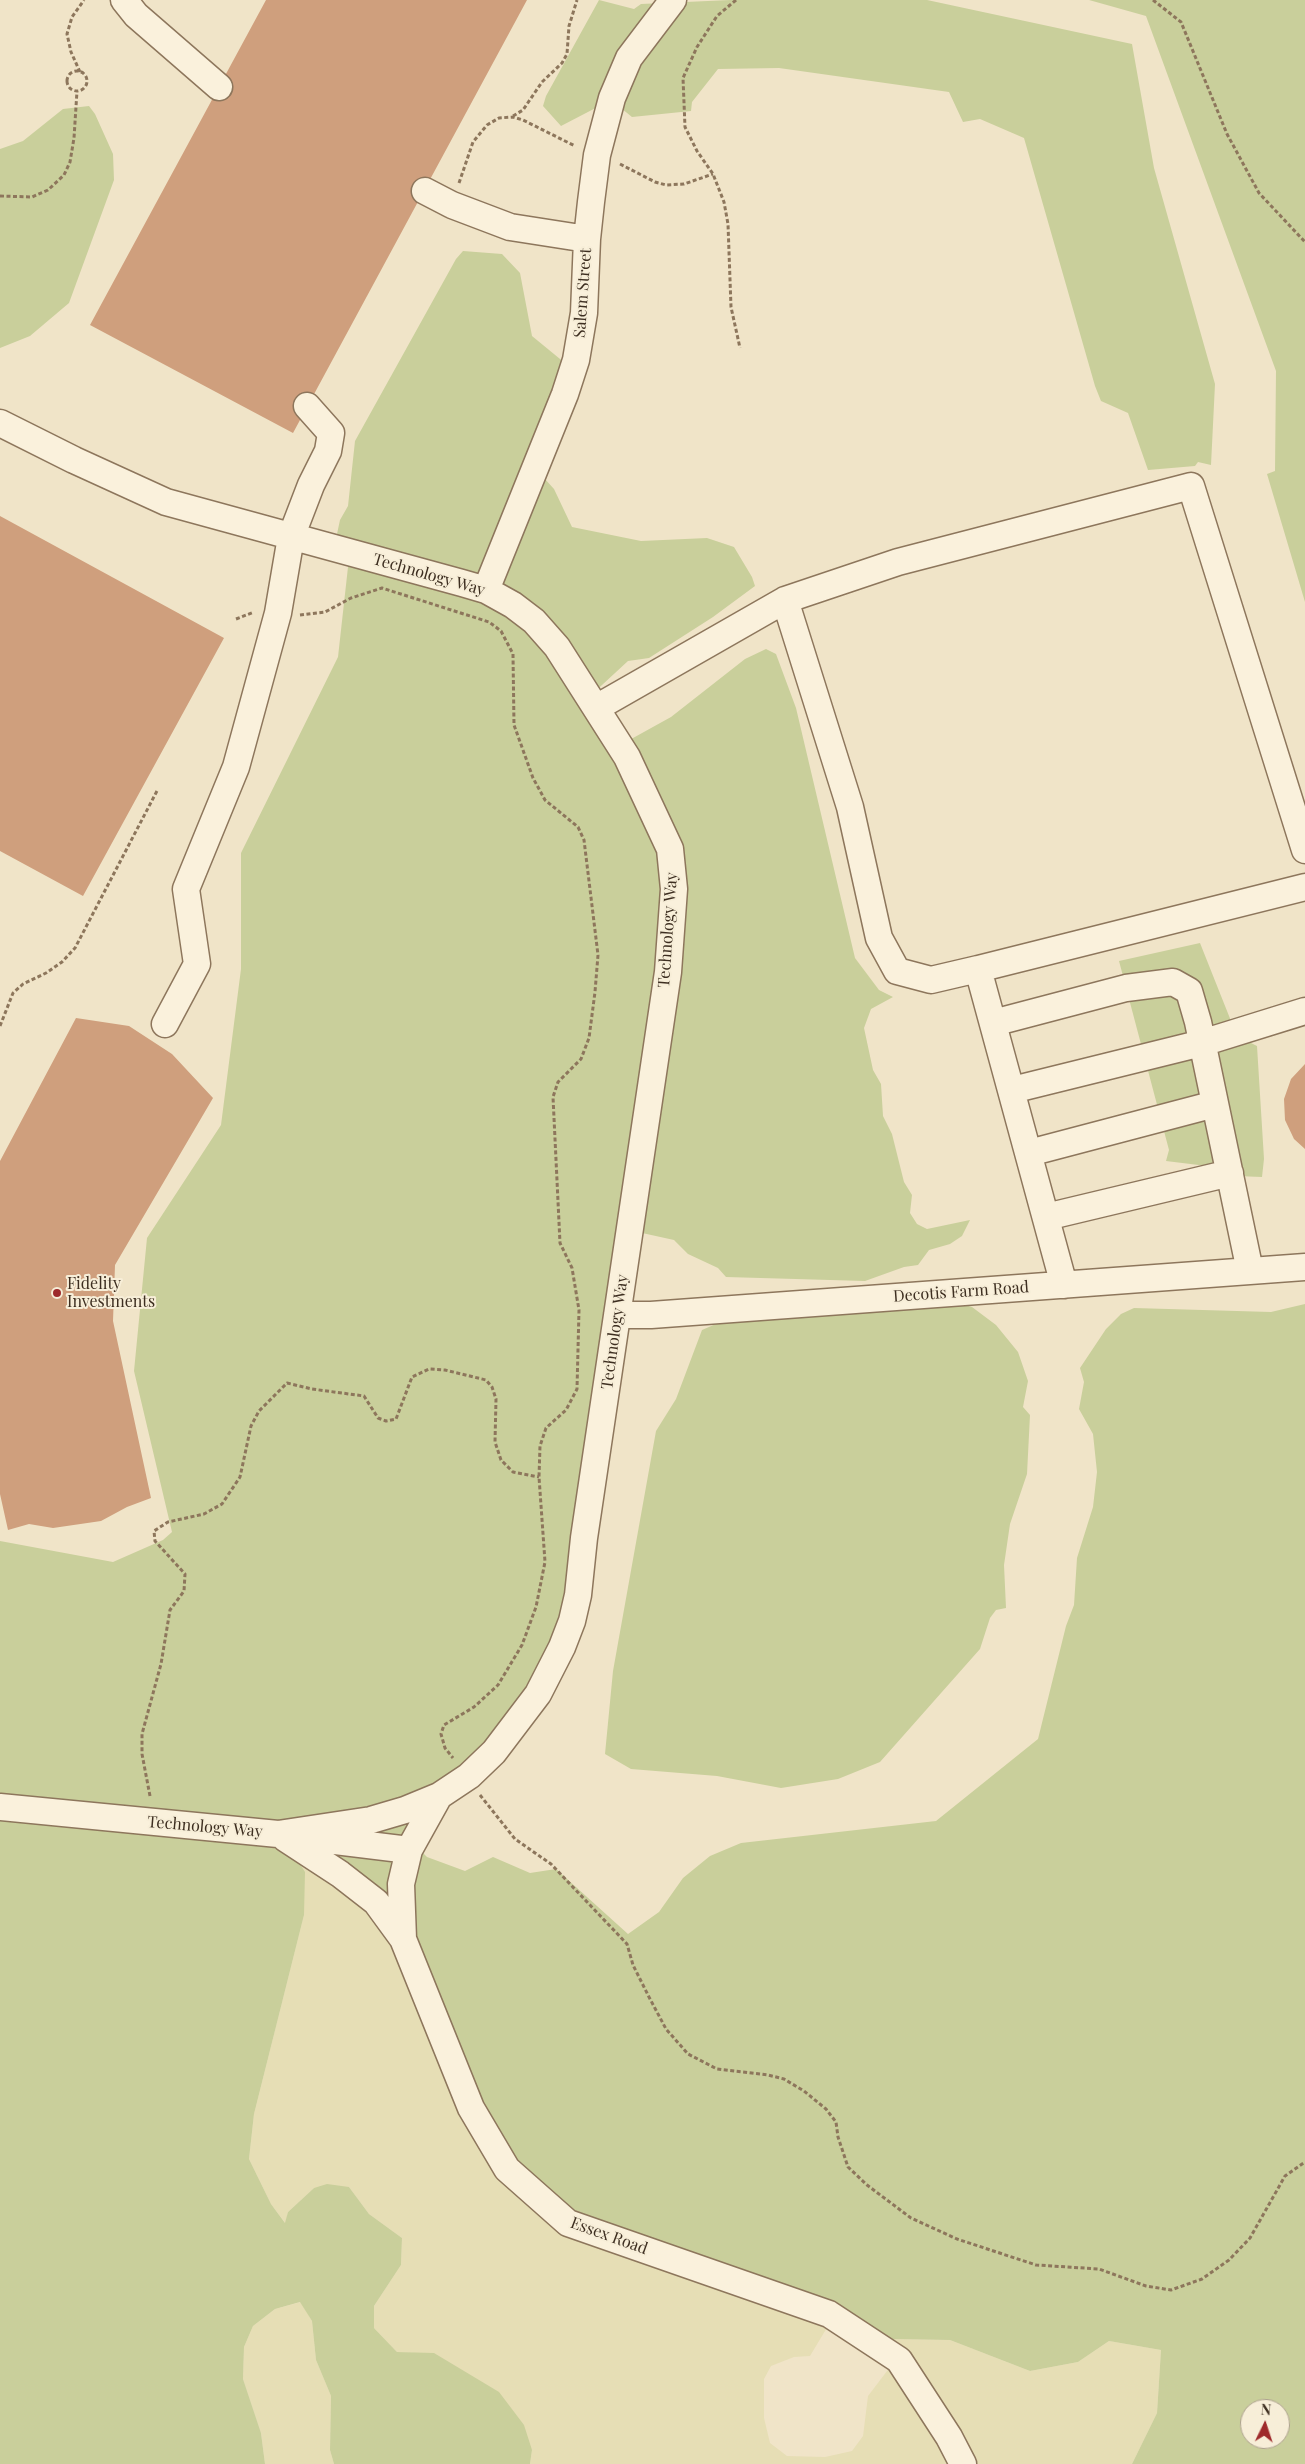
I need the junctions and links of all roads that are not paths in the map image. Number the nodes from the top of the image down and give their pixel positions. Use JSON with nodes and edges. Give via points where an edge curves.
{"nodes":[{"id":1,"x":124,"y":0,"type":"edge"},
{"id":2,"x":673,"y":0,"type":"edge"},
{"id":3,"x":219,"y":87,"type":"dead end"},
{"id":4,"x":425,"y":191,"type":"dead end"},
{"id":5,"x":587,"y":239,"type":"junction"},
{"id":6,"x":307,"y":406,"type":"dead end"},
{"id":7,"x":0,"y":422,"type":"edge"},
{"id":8,"x":291,"y":537,"type":"junction"},
{"id":9,"x":486,"y":590,"type":"junction"},
{"id":10,"x":785,"y":600,"type":"junction"},
{"id":11,"x":596,"y":708,"type":"junction"},
{"id":12,"x":1305,"y":850,"type":"edge"},
{"id":13,"x":1305,"y":887,"type":"edge"},
{"id":14,"x":978,"y":969,"type":"junction"},
{"id":15,"x":1305,"y":1011,"type":"edge"},
{"id":16,"x":993,"y":1023,"type":"junction"},
{"id":17,"x":165,"y":1024,"type":"dead end"},
{"id":18,"x":1202,"y":1043,"type":"junction"},
{"id":19,"x":1012,"y":1090,"type":"junction"},
{"id":20,"x":1215,"y":1104,"type":"junction"},
{"id":21,"x":1029,"y":1153,"type":"junction"},
{"id":22,"x":1230,"y":1173,"type":"junction"},
{"id":23,"x":1046,"y":1217,"type":"junction"},
{"id":24,"x":1305,"y":1268,"type":"edge"},
{"id":25,"x":1250,"y":1272,"type":"junction"},
{"id":26,"x":1064,"y":1285,"type":"junction"},
{"id":27,"x":617,"y":1315,"type":"junction"},
{"id":28,"x":439,"y":1796,"type":"junction"},
{"id":29,"x":0,"y":1807,"type":"edge"},
{"id":30,"x":278,"y":1834,"type":"junction"},
{"id":31,"x":409,"y":1850,"type":"junction"},
{"id":32,"x":403,"y":1940,"type":"junction"},
{"id":33,"x":963,"y":2464,"type":"edge"}],
"edges":[{"from":1,"to":3,"type":"street","via":[[136,15]]},
{"from":2,"to":5,"type":"street","name":"Salem Street","via":[[629,58],[612,98],[597,156]]},
{"from":4,"to":5,"type":"street","via":[[510,227]]},
{"from":5,"to":9,"type":"street","name":"Salem Street","via":[[584,312],[576,360]]},
{"from":6,"to":8,"type":"street","via":[[331,433],[328,451]]},
{"from":7,"to":8,"type":"street","name":"Technology Way","via":[[166,502]]},
{"from":8,"to":9,"type":"street","name":"Technology Way"},
{"from":8,"to":17,"type":"street","via":[[278,613],[236,767],[186,889],[197,964]]},
{"from":9,"to":11,"type":"street","name":"Technology Way","via":[[534,621],[557,647]]},
{"from":10,"to":11,"type":"street"},
{"from":10,"to":12,"type":"street","via":[[898,562],[1191,486]]},
{"from":10,"to":14,"type":"street","via":[[850,807],[879,938],[897,971],[931,980]]},
{"from":11,"to":27,"type":"street","name":"Technology Way","via":[[627,757],[670,849],[674,888],[668,972]]},
{"from":13,"to":14,"type":"street"},
{"from":14,"to":16,"type":"street"},
{"from":15,"to":18,"type":"street"},
{"from":16,"to":18,"type":"street","via":[[1126,988],[1173,982],[1189,990]]},
{"from":16,"to":19,"type":"street"},
{"from":18,"to":19,"type":"street"},
{"from":18,"to":20,"type":"street"},
{"from":19,"to":21,"type":"street"},
{"from":20,"to":21,"type":"street"},
{"from":20,"to":22,"type":"street"},
{"from":21,"to":23,"type":"street"},
{"from":22,"to":23,"type":"street"},
{"from":22,"to":25,"type":"street"},
{"from":23,"to":26,"type":"street"},
{"from":24,"to":25,"type":"street","name":"Decotis Farm Road"},
{"from":25,"to":26,"type":"street","name":"Decotis Farm Road"},
{"from":26,"to":27,"type":"street","name":"Decotis Farm Road"},
{"from":27,"to":28,"type":"street","name":"Technology Way","via":[[572,1621],[538,1694],[494,1752],[466,1778]]},
{"from":28,"to":30,"type":"street","name":"Technology Way","via":[[371,1820]]},
{"from":28,"to":31,"type":"street","name":"Essex Road"},
{"from":29,"to":30,"type":"street","name":"Technology Way"},
{"from":30,"to":31,"type":"street","name":"Technology Way"},
{"from":30,"to":32,"type":"street","via":[[376,1902]]},
{"from":31,"to":32,"type":"street","name":"Essex Road","via":[[401,1884]]},
{"from":32,"to":33,"type":"street","name":"Essex Road","via":[[471,2108],[507,2169],[568,2223],[829,2314],[899,2360],[950,2437]]}]}
